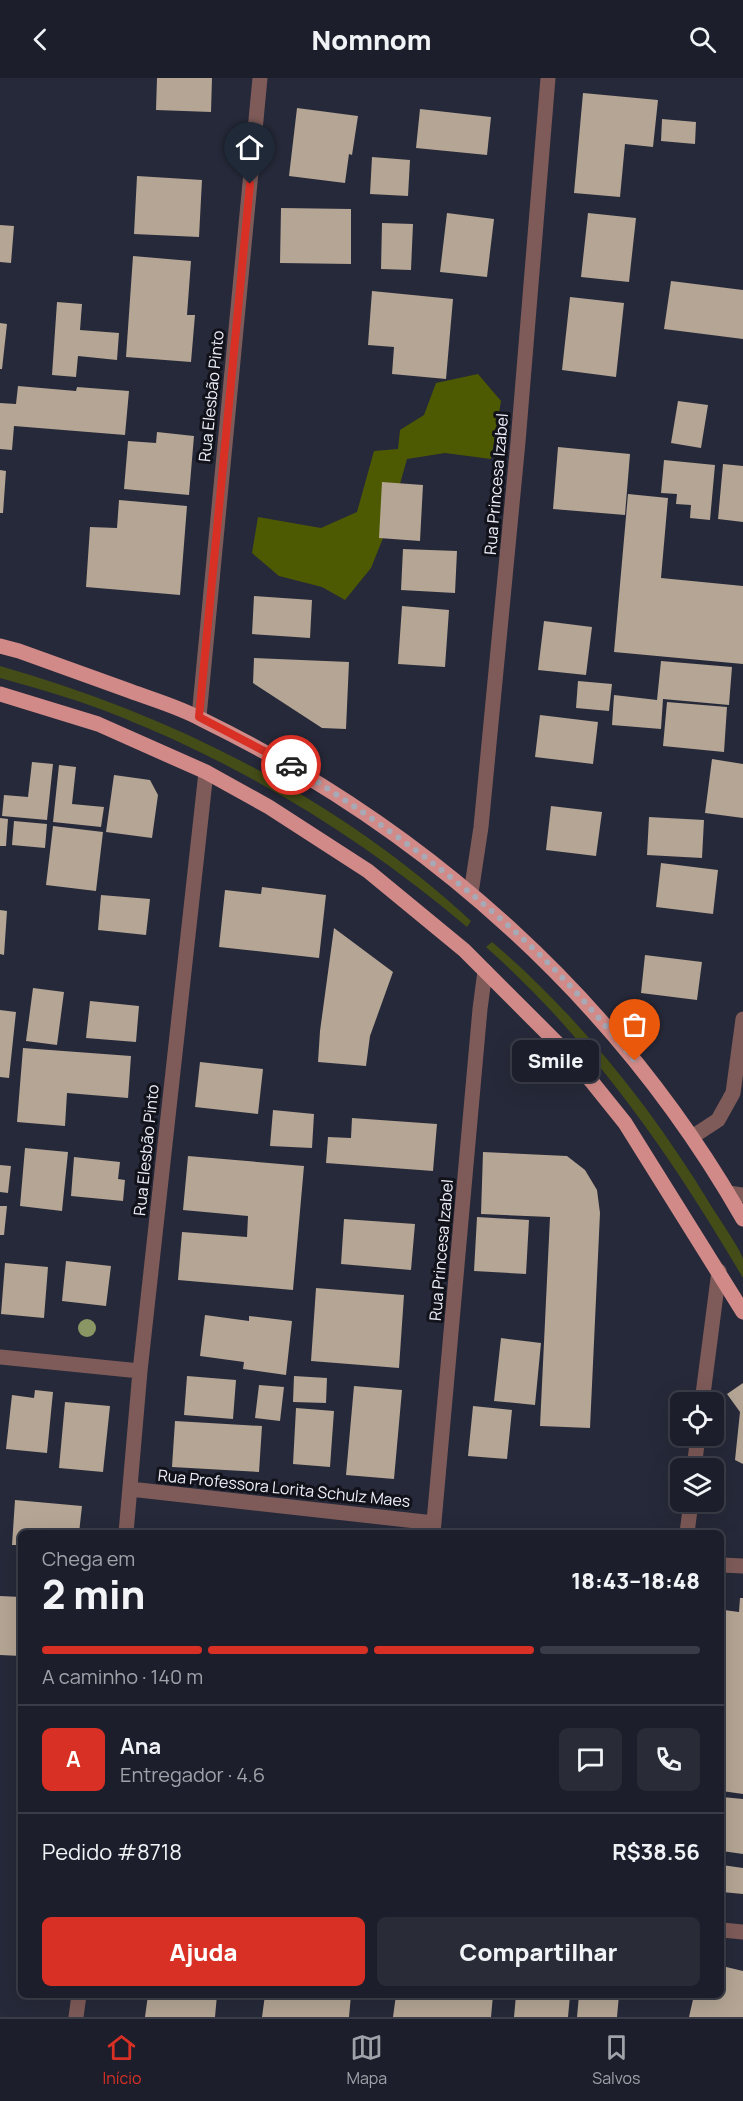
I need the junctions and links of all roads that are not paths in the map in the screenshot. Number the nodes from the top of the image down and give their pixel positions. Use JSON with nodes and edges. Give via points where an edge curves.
{"nodes":[{"id":1,"x":260,"y":78,"type":"edge"},
{"id":2,"x":548,"y":78,"type":"edge"},
{"id":3,"x":0,"y":646,"type":"edge"},
{"id":4,"x":0,"y":694,"type":"edge"},
{"id":5,"x":199,"y":717,"type":"junction"},
{"id":6,"x":206,"y":772,"type":"junction"},
{"id":7,"x":471,"y":893,"type":"junction"},
{"id":8,"x":485,"y":971,"type":"junction"},
{"id":9,"x":743,"y":1019,"type":"edge"},
{"id":10,"x":692,"y":1137,"type":"junction"},
{"id":11,"x":735,"y":1194,"type":"edge"},
{"id":12,"x":743,"y":1219,"type":"edge"},
{"id":13,"x":719,"y":1271,"type":"junction"},
{"id":14,"x":743,"y":1312,"type":"edge"},
{"id":15,"x":0,"y":1357,"type":"edge"},
{"id":16,"x":140,"y":1371,"type":"junction"},
{"id":17,"x":703,"y":1392,"type":"edge"},
{"id":18,"x":130,"y":1489,"type":"junction"},
{"id":19,"x":689,"y":1512,"type":"edge"},
{"id":20,"x":434,"y":1528,"type":"edge"},
{"id":21,"x":126,"y":1530,"type":"edge"},
{"id":22,"x":687,"y":1530,"type":"edge"},
{"id":23,"x":724,"y":1564,"type":"edge"},
{"id":24,"x":743,"y":1566,"type":"edge"},
{"id":25,"x":724,"y":1930,"type":"edge"},
{"id":26,"x":743,"y":1932,"type":"edge"},
{"id":27,"x":79,"y":1998,"type":"edge"},
{"id":28,"x":76,"y":2017,"type":"edge"}],
"edges":[{"from":1,"to":5,"type":"street","name":"Rua Elesbão Pinto"},
{"from":2,"to":7,"type":"street","name":"Rua Princesa Izabel","via":[[518,442],[481,827]]},
{"from":3,"to":5,"type":"main road"},
{"from":4,"to":6,"type":"main road","via":[[98,724]]},
{"from":5,"to":7,"type":"main road","via":[[292,766],[389,831]]},
{"from":6,"to":8,"type":"main road","via":[[368,871]]},
{"from":6,"to":16,"type":"street","name":"Rua Elesbão Pinto"},
{"from":7,"to":10,"type":"main road","via":[[584,1002],[650,1079]]},
{"from":8,"to":13,"type":"main road","via":[[576,1062],[625,1123]]},
{"from":8,"to":20,"type":"street","name":"Rua Princesa Izabel"},
{"from":9,"to":10,"type":"street","via":[[733,1093],[718,1120]]},
{"from":10,"to":11,"type":"main road"},
{"from":11,"to":12,"type":"main road"},
{"from":13,"to":14,"type":"main road"},
{"from":13,"to":17,"type":"street"},
{"from":15,"to":16,"type":"street"},
{"from":16,"to":18,"type":"street","name":"Rua Elesbão Pinto"},
{"from":18,"to":20,"type":"street","name":"Rua Professora Lorita Schulz Maes"},
{"from":18,"to":21,"type":"street","name":"Rua Elesbão Pinto"},
{"from":19,"to":22,"type":"street"},
{"from":23,"to":24,"type":"street"},
{"from":25,"to":26,"type":"street"},
{"from":27,"to":28,"type":"street"}]}
